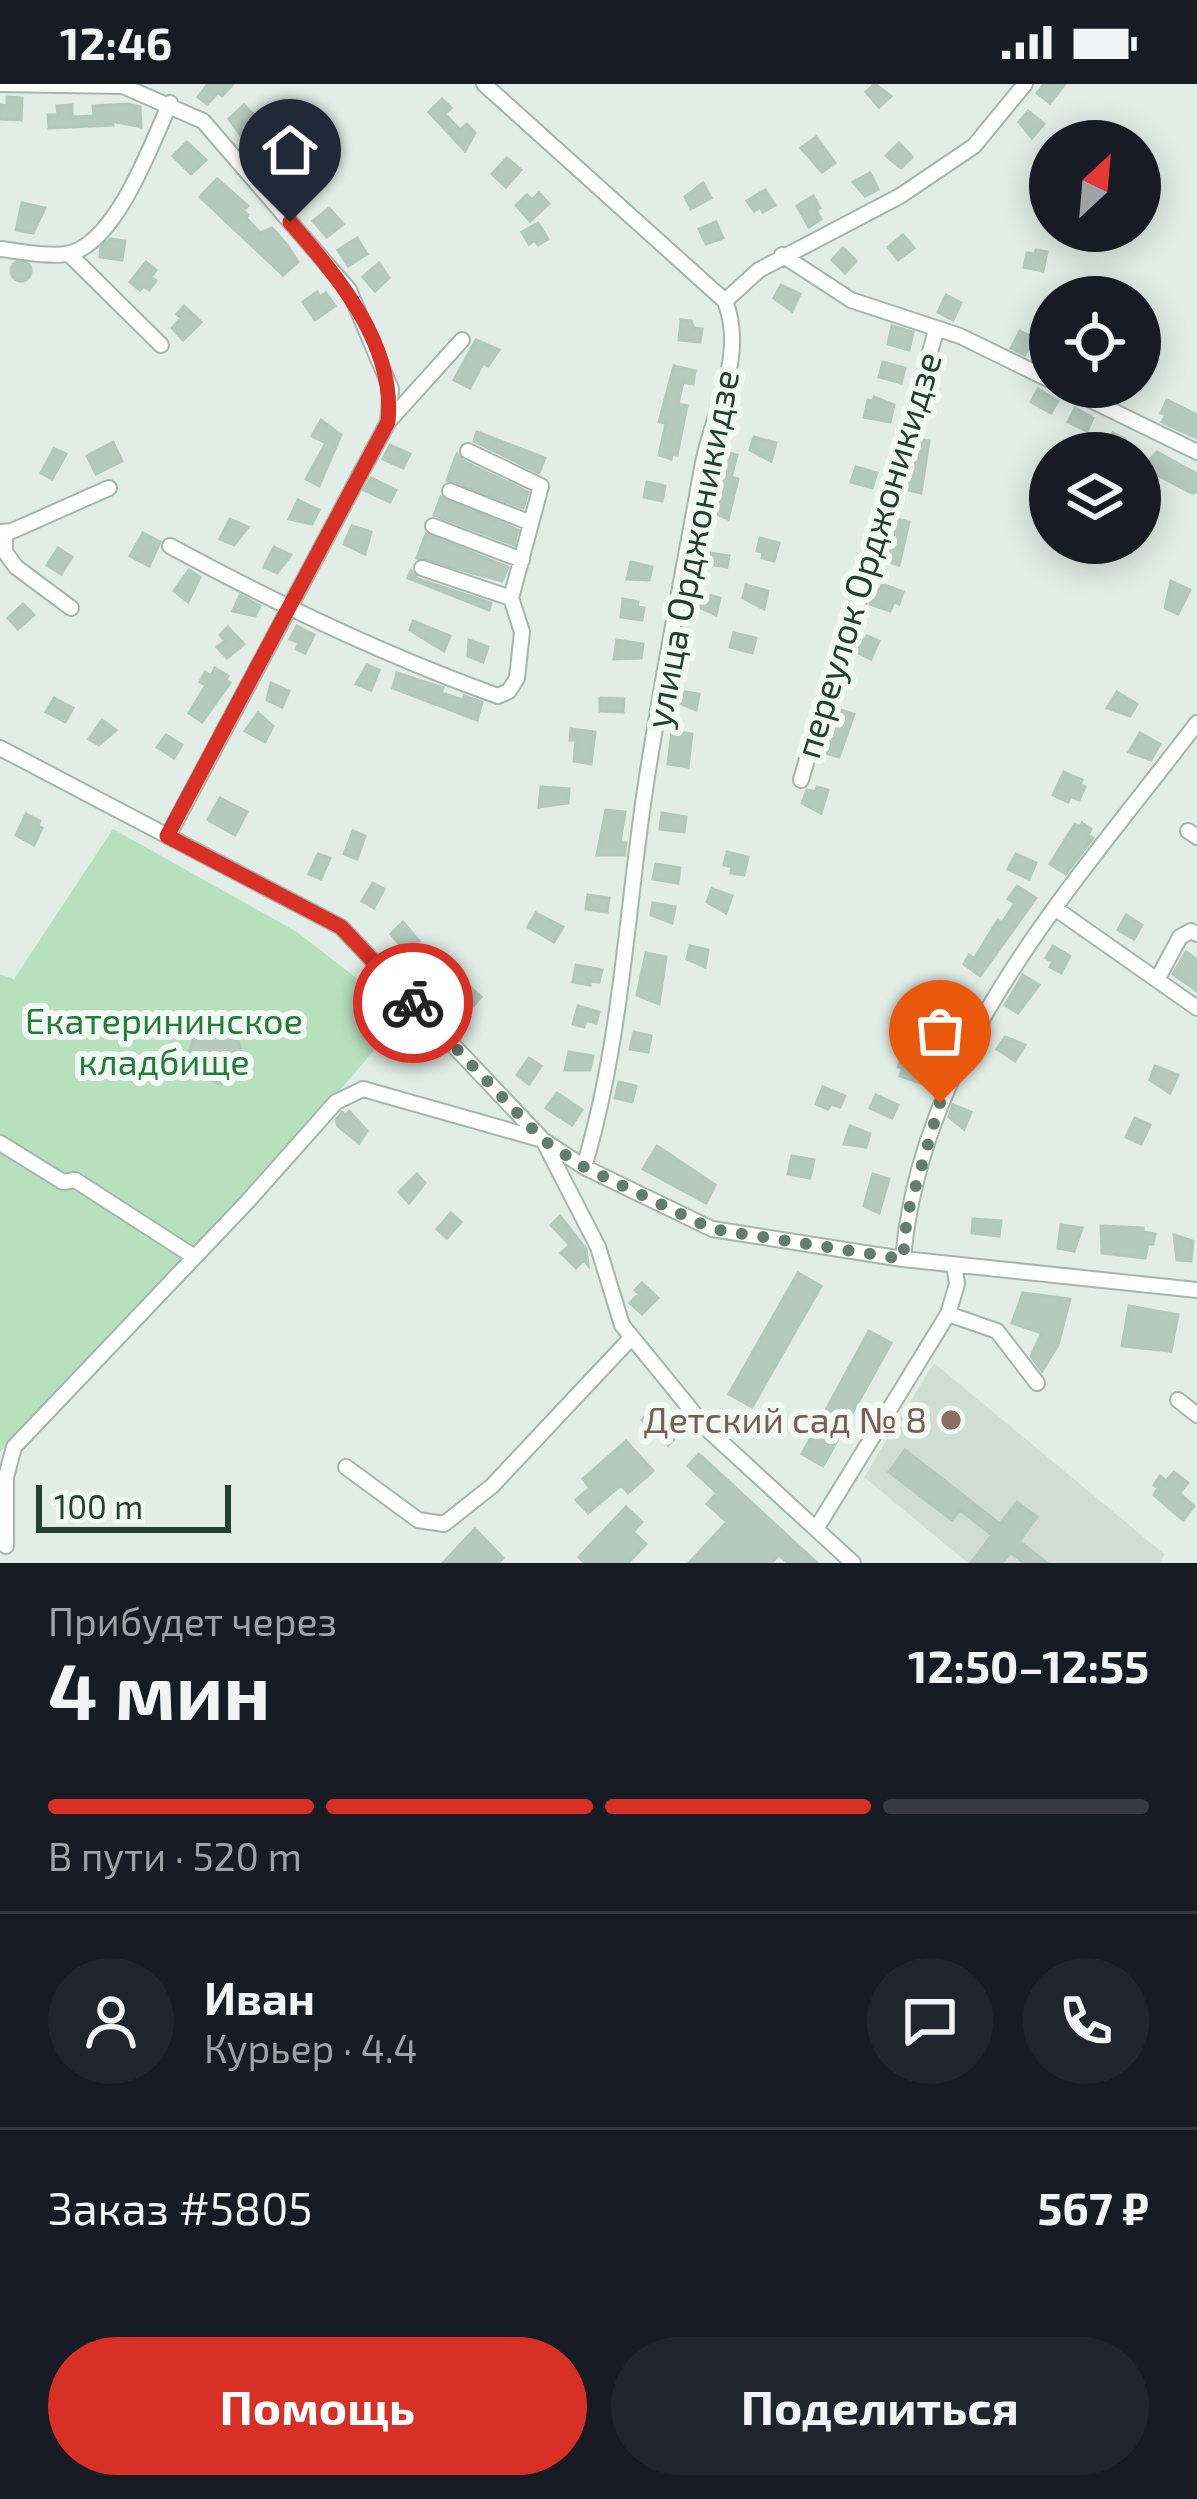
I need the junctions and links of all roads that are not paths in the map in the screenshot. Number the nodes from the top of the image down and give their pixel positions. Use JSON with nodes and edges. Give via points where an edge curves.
{"nodes":[{"id":1,"x":0,"y":84,"type":"edge"},
{"id":2,"x":484,"y":84,"type":"edge"},
{"id":3,"x":1025,"y":84,"type":"edge"},
{"id":4,"x":170,"y":103,"type":"junction"},
{"id":5,"x":0,"y":249,"type":"edge"},
{"id":6,"x":69,"y":254,"type":"junction"},
{"id":7,"x":782,"y":255,"type":"junction"},
{"id":8,"x":724,"y":301,"type":"junction"},
{"id":9,"x":936,"y":331,"type":"junction"},
{"id":10,"x":462,"y":340,"type":"dead end"},
{"id":11,"x":161,"y":345,"type":"dead end"},
{"id":12,"x":1029,"y":370,"type":"edge"},
{"id":13,"x":1107,"y":408,"type":"edge"},
{"id":14,"x":388,"y":422,"type":"junction"},
{"id":15,"x":468,"y":451,"type":"dead end"},
{"id":16,"x":1197,"y":452,"type":"edge"},
{"id":17,"x":109,"y":488,"type":"dead end"},
{"id":18,"x":450,"y":491,"type":"dead end"},
{"id":19,"x":531,"y":524,"type":"junction"},
{"id":20,"x":433,"y":526,"type":"dead end"},
{"id":21,"x":2,"y":532,"type":"edge"},
{"id":22,"x":170,"y":546,"type":"dead end"},
{"id":23,"x":521,"y":560,"type":"junction"},
{"id":24,"x":422,"y":568,"type":"dead end"},
{"id":25,"x":512,"y":598,"type":"junction"},
{"id":26,"x":71,"y":608,"type":"dead end"},
{"id":27,"x":287,"y":610,"type":"junction"},
{"id":28,"x":1197,"y":723,"type":"edge"},
{"id":29,"x":0,"y":748,"type":"edge"},
{"id":30,"x":801,"y":780,"type":"dead end"},
{"id":31,"x":167,"y":836,"type":"junction"},
{"id":32,"x":1056,"y":909,"type":"junction"},
{"id":33,"x":1197,"y":934,"type":"edge"},
{"id":34,"x":1158,"y":978,"type":"junction"},
{"id":35,"x":1197,"y":1008,"type":"edge"},
{"id":36,"x":543,"y":1140,"type":"junction"},
{"id":37,"x":0,"y":1143,"type":"edge"},
{"id":38,"x":584,"y":1167,"type":"junction"},
{"id":39,"x":193,"y":1256,"type":"junction"},
{"id":40,"x":903,"y":1259,"type":"junction"},
{"id":41,"x":954,"y":1265,"type":"junction"},
{"id":42,"x":1197,"y":1290,"type":"edge"},
{"id":43,"x":948,"y":1314,"type":"junction"},
{"id":44,"x":632,"y":1337,"type":"junction"},
{"id":45,"x":1036,"y":1383,"type":"dead end"},
{"id":46,"x":1178,"y":1400,"type":"dead end"},
{"id":47,"x":1197,"y":1415,"type":"edge"},
{"id":48,"x":346,"y":1467,"type":"dead end"},
{"id":49,"x":817,"y":1529,"type":"junction"},
{"id":50,"x":6,"y":1546,"type":"dead end"},
{"id":51,"x":853,"y":1563,"type":"edge"}],
"edges":[{"from":1,"to":4,"type":"street","via":[[123,86]]},
{"from":2,"to":8,"type":"street"},
{"from":3,"to":7,"type":"street","via":[[974,146],[900,196]]},
{"from":4,"to":6,"type":"street","via":[[132,188],[100,233]]},
{"from":4,"to":14,"type":"street","via":[[203,121],[349,290],[392,389]]},
{"from":5,"to":6,"type":"street"},
{"from":6,"to":11,"type":"street"},
{"from":7,"to":8,"type":"street"},
{"from":7,"to":9,"type":"street","via":[[851,300]]},
{"from":8,"to":38,"type":"street","name":"улица Орджоникидзе","via":[[732,318],[730,371],[706,443],[645,790],[610,1063]]},
{"from":9,"to":12,"type":"street"},
{"from":9,"to":30,"type":"street","name":"переулок Орджоникидзе"},
{"from":10,"to":14,"type":"street"},
{"from":13,"to":16,"type":"street"},
{"from":14,"to":27,"type":"street"},
{"from":15,"to":19,"type":"street","via":[[541,486]]},
{"from":17,"to":21,"type":"street"},
{"from":18,"to":19,"type":"street"},
{"from":19,"to":23,"type":"street"},
{"from":20,"to":23,"type":"street"},
{"from":21,"to":26,"type":"street","via":[[16,567]]},
{"from":22,"to":27,"type":"street"},
{"from":23,"to":25,"type":"street"},
{"from":24,"to":25,"type":"street"},
{"from":25,"to":27,"type":"street","via":[[522,632],[517,678],[498,696]]},
{"from":27,"to":31,"type":"street"},
{"from":28,"to":32,"type":"street"},
{"from":29,"to":31,"type":"street"},
{"from":31,"to":36,"type":"street","via":[[341,927]]},
{"from":32,"to":34,"type":"street"},
{"from":32,"to":40,"type":"street","via":[[986,1008],[940,1103],[907,1216]]},
{"from":33,"to":34,"type":"street","via":[[1180,937]]},
{"from":34,"to":35,"type":"street"},
{"from":36,"to":38,"type":"street"},
{"from":36,"to":39,"type":"street","via":[[363,1089],[336,1102]]},
{"from":36,"to":44,"type":"street","via":[[598,1247]]},
{"from":37,"to":39,"type":"street"},
{"from":38,"to":40,"type":"street","via":[[712,1229]]},
{"from":39,"to":50,"type":"street","via":[[14,1447]]},
{"from":40,"to":41,"type":"street"},
{"from":41,"to":42,"type":"street"},
{"from":41,"to":43,"type":"street"},
{"from":43,"to":45,"type":"street","via":[[997,1331]]},
{"from":43,"to":49,"type":"street"},
{"from":44,"to":48,"type":"street","via":[[492,1486],[444,1524],[418,1520]]},
{"from":44,"to":49,"type":"street","via":[[706,1428]]},
{"from":46,"to":47,"type":"street"},
{"from":49,"to":51,"type":"street"}]}
